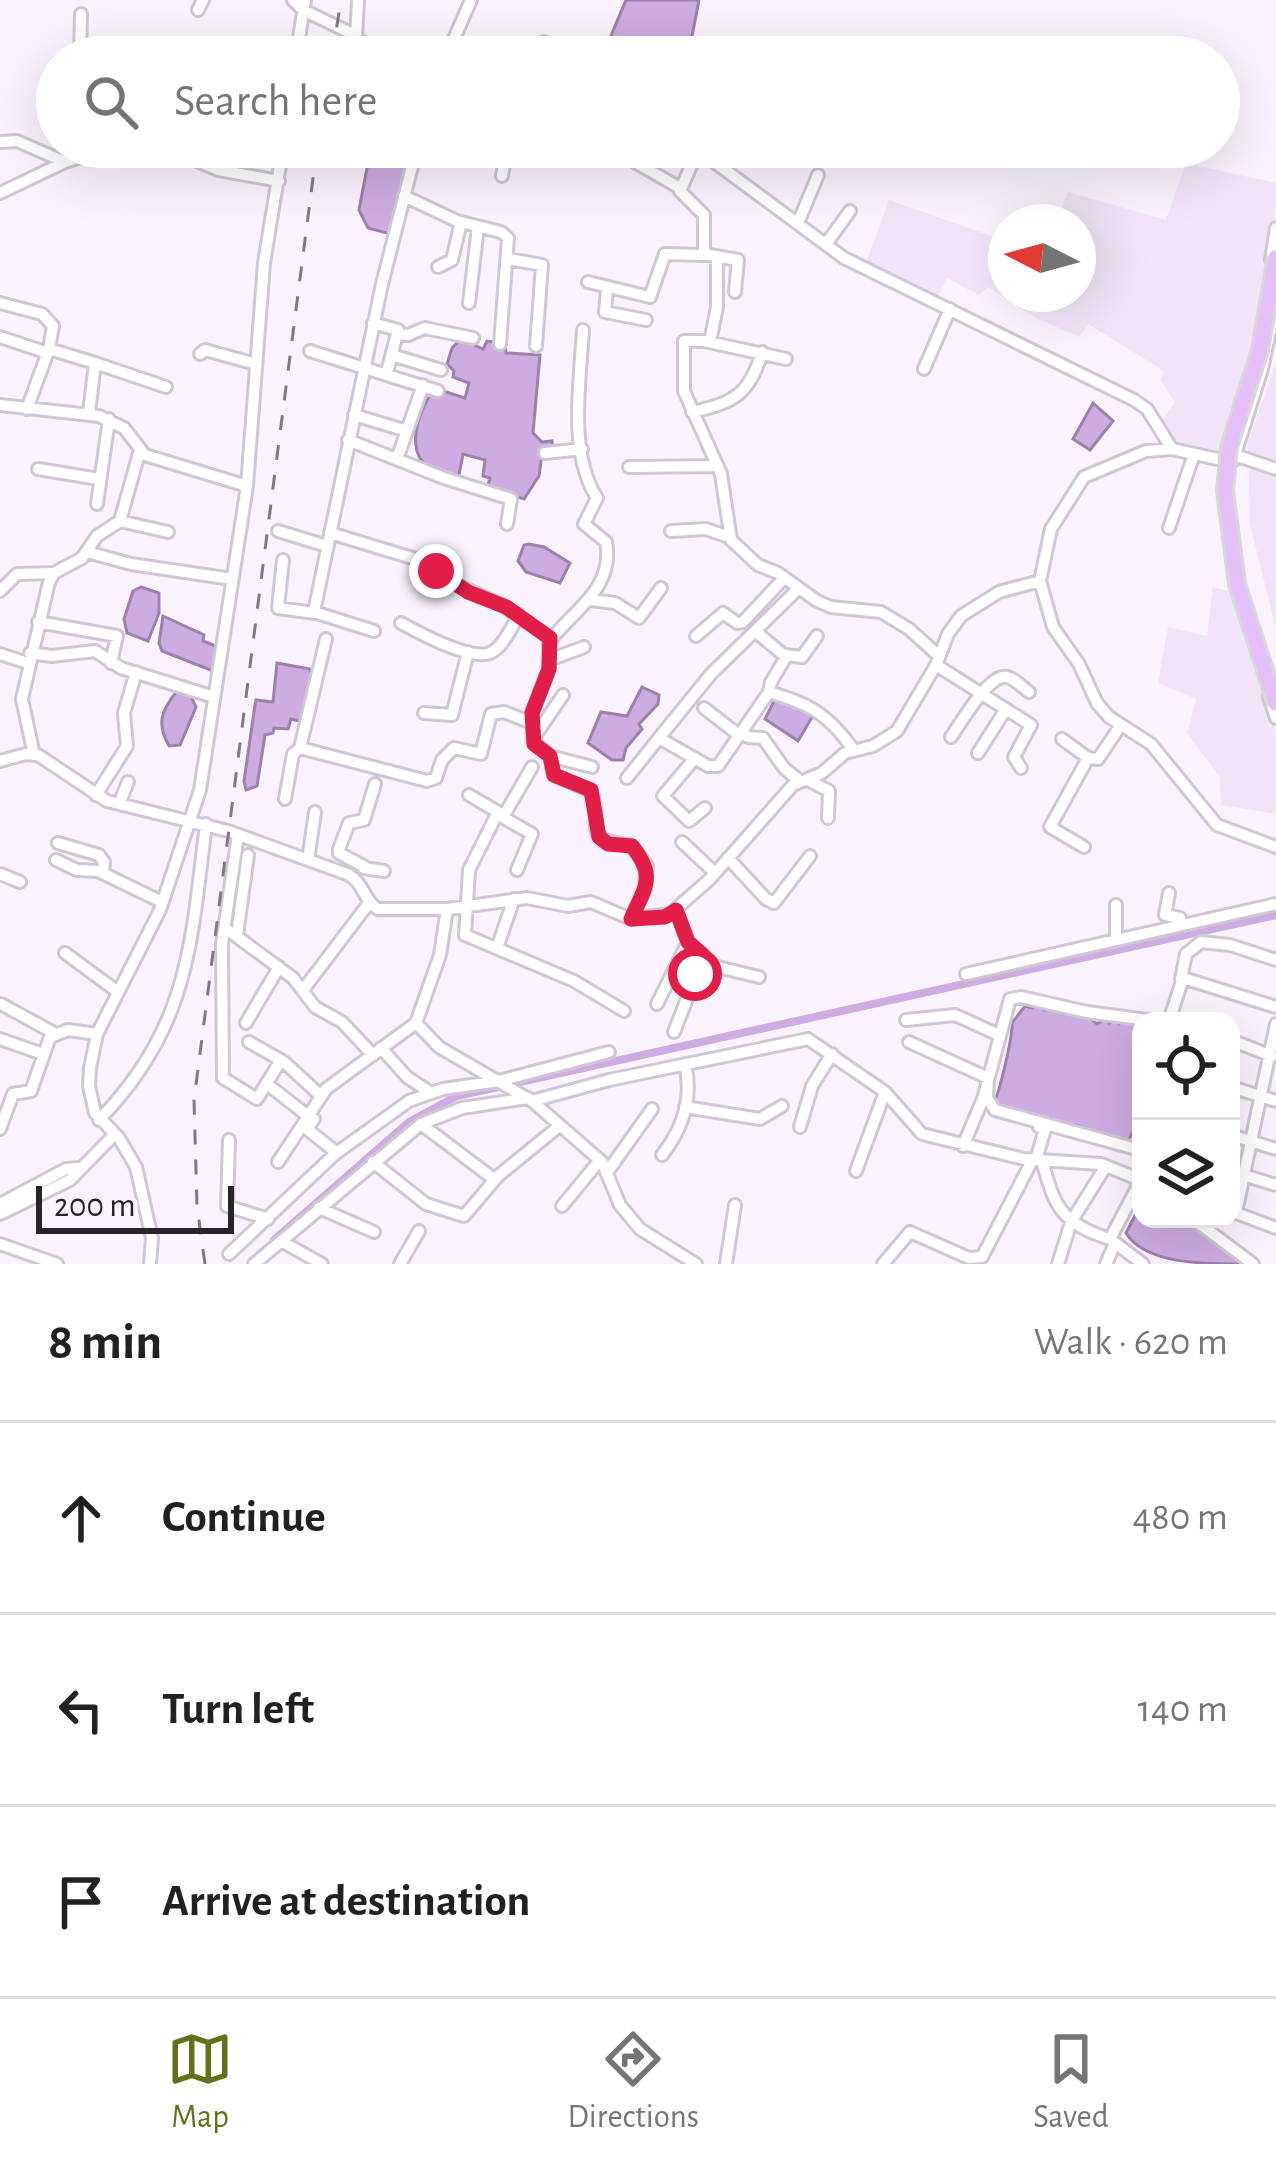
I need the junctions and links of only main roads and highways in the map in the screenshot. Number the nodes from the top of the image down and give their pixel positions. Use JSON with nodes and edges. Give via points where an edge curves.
{"nodes":[{"id":1,"x":1276,"y":257,"type":"edge"},
{"id":2,"x":1276,"y":704,"type":"edge"}],
"edges":[{"from":1,"to":2,"type":"main road","bridge":true,"via":[[1225,491],[1238,584]]}]}
